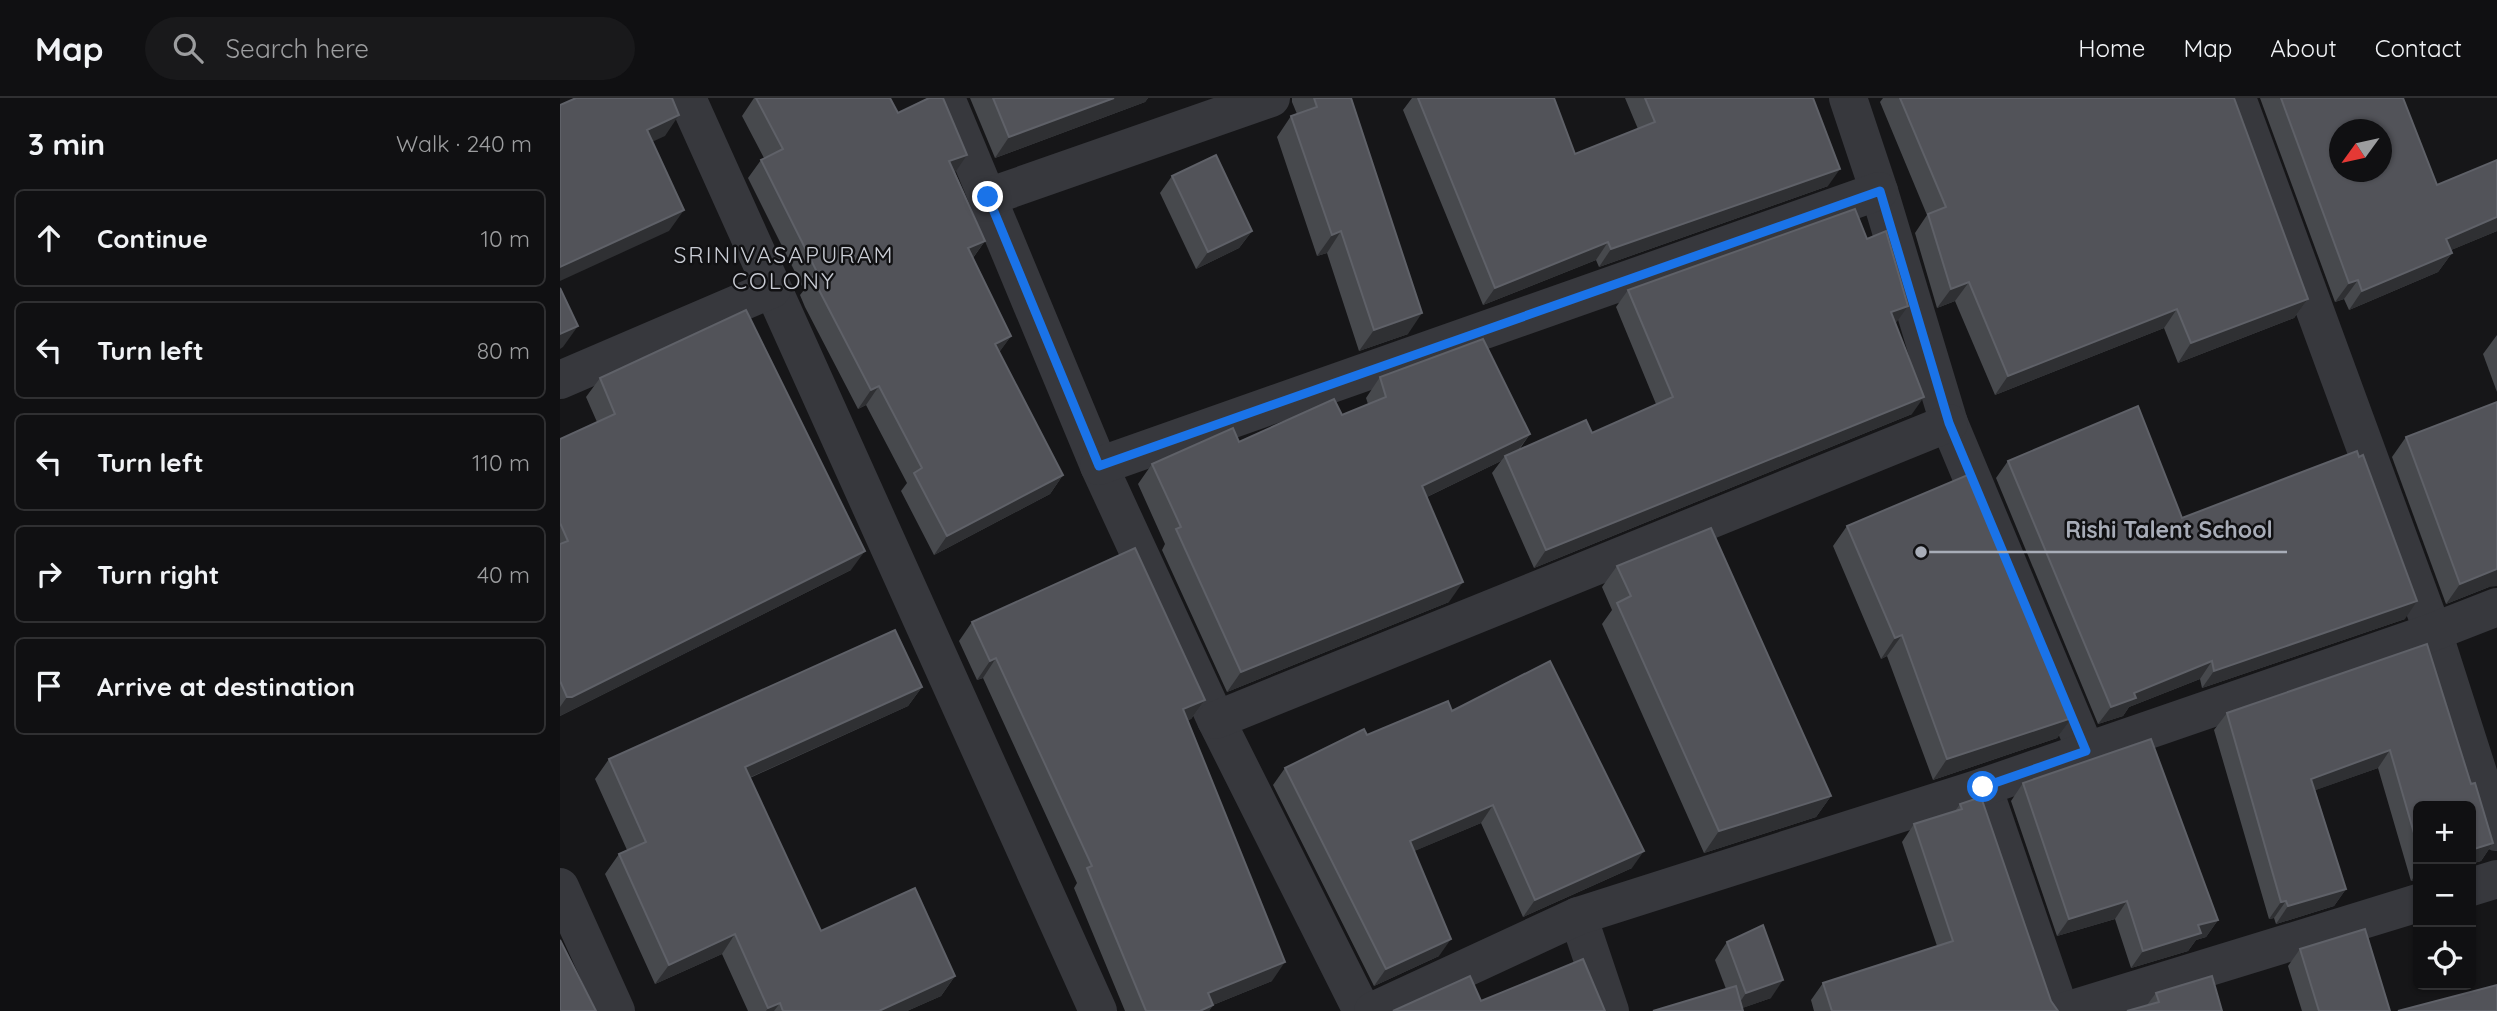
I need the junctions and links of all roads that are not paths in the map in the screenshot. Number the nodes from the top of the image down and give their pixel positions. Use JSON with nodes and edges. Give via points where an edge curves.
{"nodes":[{"id":1,"x":687,"y":98,"type":"edge"},
{"id":2,"x":946,"y":98,"type":"edge"},
{"id":3,"x":1271,"y":98,"type":"edge"},
{"id":4,"x":1848,"y":98,"type":"edge"},
{"id":5,"x":2237,"y":98,"type":"edge"},
{"id":6,"x":1880,"y":191,"type":"junction"},
{"id":7,"x":988,"y":197,"type":"junction"},
{"id":8,"x":772,"y":289,"type":"junction"},
{"id":9,"x":560,"y":380,"type":"edge"},
{"id":10,"x":1949,"y":423,"type":"junction"},
{"id":11,"x":1099,"y":466,"type":"junction"},
{"id":12,"x":2497,"y":607,"type":"edge"},
{"id":13,"x":2433,"y":632,"type":"junction"},
{"id":14,"x":1216,"y":720,"type":"junction"},
{"id":15,"x":2086,"y":751,"type":"junction"},
{"id":16,"x":1983,"y":787,"type":"junction"},
{"id":17,"x":2497,"y":832,"type":"edge"},
{"id":18,"x":2497,"y":879,"type":"edge"},
{"id":19,"x":2476,"y":885,"type":"edge"},
{"id":20,"x":560,"y":887,"type":"edge"},
{"id":21,"x":2413,"y":905,"type":"edge"},
{"id":22,"x":1578,"y":916,"type":"junction"},
{"id":23,"x":616,"y":1011,"type":"edge"},
{"id":24,"x":1098,"y":1011,"type":"edge"},
{"id":25,"x":1362,"y":1011,"type":"edge"},
{"id":26,"x":1373,"y":1011,"type":"edge"},
{"id":27,"x":1610,"y":1011,"type":"edge"},
{"id":28,"x":2060,"y":1011,"type":"edge"},
{"id":29,"x":2066,"y":1011,"type":"edge"}],
"edges":[{"from":1,"to":8,"type":"street"},
{"from":2,"to":7,"type":"street"},
{"from":3,"to":7,"type":"street"},
{"from":4,"to":6,"type":"street"},
{"from":5,"to":13,"type":"street"},
{"from":6,"to":10,"type":"street"},
{"from":6,"to":11,"type":"street"},
{"from":7,"to":11,"type":"street"},
{"from":8,"to":9,"type":"street"},
{"from":8,"to":24,"type":"street"},
{"from":10,"to":14,"type":"street"},
{"from":10,"to":15,"type":"street"},
{"from":11,"to":14,"type":"street"},
{"from":12,"to":13,"type":"street"},
{"from":13,"to":15,"type":"street"},
{"from":13,"to":17,"type":"street"},
{"from":14,"to":25,"type":"street"},
{"from":15,"to":16,"type":"street"},
{"from":16,"to":22,"type":"street"},
{"from":16,"to":28,"type":"street"},
{"from":18,"to":19,"type":"street"},
{"from":20,"to":23,"type":"street"},
{"from":21,"to":29,"type":"street"},
{"from":22,"to":26,"type":"street"},
{"from":22,"to":27,"type":"street"}]}
